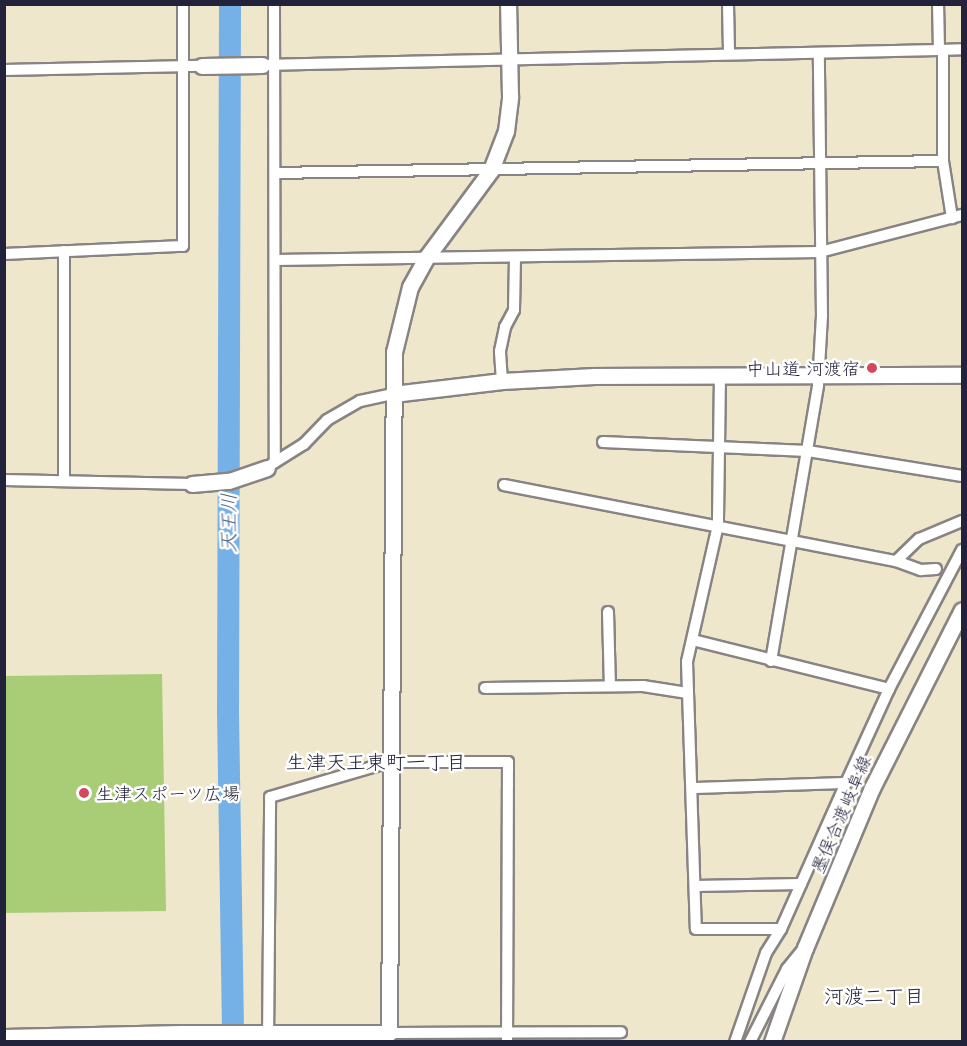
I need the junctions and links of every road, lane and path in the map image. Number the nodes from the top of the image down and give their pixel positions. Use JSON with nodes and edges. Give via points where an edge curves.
{"nodes":[{"id":1,"x":183,"y":4,"type":"edge"},
{"id":2,"x":274,"y":4,"type":"edge"},
{"id":3,"x":508,"y":4,"type":"edge"},
{"id":4,"x":728,"y":4,"type":"edge"},
{"id":5,"x":938,"y":4,"type":"edge"},
{"id":6,"x":963,"y":49,"type":"edge"},
{"id":7,"x":941,"y":50,"type":"junction"},
{"id":8,"x":729,"y":53,"type":"junction"},
{"id":9,"x":819,"y":53,"type":"junction"},
{"id":10,"x":509,"y":59,"type":"junction"},
{"id":11,"x":268,"y":65,"type":"junction"},
{"id":12,"x":202,"y":66,"type":"joint"},
{"id":13,"x":185,"y":67,"type":"junction"},
{"id":14,"x":4,"y":70,"type":"edge"},
{"id":15,"x":943,"y":161,"type":"junction"},
{"id":16,"x":819,"y":162,"type":"junction"},
{"id":17,"x":491,"y":170,"type":"junction"},
{"id":18,"x":275,"y":173,"type":"junction"},
{"id":19,"x":957,"y":216,"type":"edge"},
{"id":20,"x":64,"y":251,"type":"junction"},
{"id":21,"x":820,"y":252,"type":"junction"},
{"id":22,"x":4,"y":254,"type":"edge"},
{"id":23,"x":426,"y":258,"type":"junction"},
{"id":24,"x":515,"y":258,"type":"junction"},
{"id":25,"x":275,"y":260,"type":"junction"},
{"id":26,"x":819,"y":375,"type":"junction"},
{"id":27,"x":963,"y":375,"type":"edge"},
{"id":28,"x":720,"y":376,"type":"junction"},
{"id":29,"x":502,"y":381,"type":"junction"},
{"id":30,"x":393,"y":394,"type":"junction"},
{"id":31,"x":603,"y":442,"type":"dead end"},
{"id":32,"x":719,"y":447,"type":"junction"},
{"id":33,"x":808,"y":451,"type":"junction"},
{"id":34,"x":271,"y":465,"type":"junction"},
{"id":35,"x":963,"y":476,"type":"edge"},
{"id":36,"x":4,"y":480,"type":"edge"},
{"id":37,"x":64,"y":480,"type":"junction"},
{"id":38,"x":192,"y":484,"type":"joint"},
{"id":39,"x":504,"y":485,"type":"dead end"},
{"id":40,"x":963,"y":521,"type":"edge"},
{"id":41,"x":718,"y":525,"type":"junction"},
{"id":42,"x":792,"y":540,"type":"junction"},
{"id":43,"x":963,"y":550,"type":"edge"},
{"id":44,"x":896,"y":561,"type":"junction"},
{"id":45,"x":936,"y":569,"type":"dead end"},
{"id":46,"x":963,"y":610,"type":"edge"},
{"id":47,"x":608,"y":612,"type":"dead end"},
{"id":48,"x":693,"y":640,"type":"junction"},
{"id":49,"x":771,"y":662,"type":"junction"},
{"id":50,"x":610,"y":686,"type":"junction"},
{"id":51,"x":485,"y":688,"type":"dead end"},
{"id":52,"x":889,"y":689,"type":"junction"},
{"id":53,"x":687,"y":693,"type":"junction"},
{"id":54,"x":390,"y":762,"type":"junction"},
{"id":55,"x":846,"y":783,"type":"junction"},
{"id":56,"x":693,"y":788,"type":"junction"},
{"id":57,"x":801,"y":884,"type":"junction"},
{"id":58,"x":695,"y":886,"type":"junction"},
{"id":59,"x":781,"y":929,"type":"junction"},
{"id":60,"x":805,"y":948,"type":"junction"},
{"id":61,"x":621,"y":1032,"type":"dead end"},
{"id":62,"x":389,"y":1033,"type":"junction"},
{"id":63,"x":184,"y":1035,"type":"edge"},
{"id":64,"x":266,"y":1035,"type":"edge"},
{"id":65,"x":4,"y":1037,"type":"edge"},
{"id":66,"x":507,"y":1037,"type":"edge"},
{"id":67,"x":735,"y":1041,"type":"edge"},
{"id":68,"x":750,"y":1041,"type":"edge"},
{"id":69,"x":772,"y":1041,"type":"edge"}],
"edges":[{"from":1,"to":13,"type":"street"},
{"from":2,"to":11,"type":"street"},
{"from":3,"to":10,"type":"street"},
{"from":4,"to":8,"type":"street"},
{"from":5,"to":7,"type":"street"},
{"from":6,"to":7,"type":"street"},
{"from":7,"to":9,"type":"street"},
{"from":7,"to":15,"type":"street"},
{"from":8,"to":9,"type":"street"},
{"from":8,"to":10,"type":"street"},
{"from":9,"to":16,"type":"street"},
{"from":10,"to":11,"type":"street"},
{"from":10,"to":17,"type":"street","via":[[506,131]]},
{"from":11,"to":12,"type":"street"},
{"from":11,"to":18,"type":"street"},
{"from":12,"to":13,"type":"street"},
{"from":13,"to":14,"type":"street"},
{"from":13,"to":20,"type":"street","via":[[183,246]]},
{"from":15,"to":16,"type":"street"},
{"from":15,"to":19,"type":"street"},
{"from":16,"to":17,"type":"street"},
{"from":16,"to":21,"type":"street"},
{"from":17,"to":18,"type":"street"},
{"from":17,"to":23,"type":"street"},
{"from":18,"to":25,"type":"street"},
{"from":19,"to":21,"type":"street"},
{"from":20,"to":22,"type":"street"},
{"from":20,"to":37,"type":"street"},
{"from":21,"to":24,"type":"street"},
{"from":21,"to":26,"type":"street"},
{"from":23,"to":24,"type":"street"},
{"from":23,"to":25,"type":"street"},
{"from":23,"to":30,"type":"street","via":[[401,318],[394,352]]},
{"from":24,"to":29,"type":"street","via":[[514,310],[505,327]]},
{"from":25,"to":34,"type":"street"},
{"from":26,"to":27,"type":"street"},
{"from":26,"to":28,"type":"street"},
{"from":26,"to":33,"type":"street"},
{"from":28,"to":29,"type":"street"},
{"from":28,"to":32,"type":"street"},
{"from":29,"to":30,"type":"street"},
{"from":30,"to":34,"type":"street","via":[[360,401],[327,420],[304,444]]},
{"from":30,"to":54,"type":"street"},
{"from":31,"to":32,"type":"street"},
{"from":32,"to":33,"type":"street"},
{"from":32,"to":41,"type":"street"},
{"from":33,"to":35,"type":"street"},
{"from":33,"to":42,"type":"street"},
{"from":34,"to":38,"type":"street","via":[[229,481]]},
{"from":36,"to":37,"type":"street"},
{"from":37,"to":38,"type":"street"},
{"from":39,"to":41,"type":"street"},
{"from":40,"to":44,"type":"street","via":[[918,539]]},
{"from":41,"to":42,"type":"street"},
{"from":41,"to":48,"type":"street"},
{"from":42,"to":44,"type":"street"},
{"from":42,"to":49,"type":"street"},
{"from":43,"to":52,"type":"street"},
{"from":44,"to":45,"type":"street","via":[[921,570]]},
{"from":46,"to":60,"type":"street","name":"墨俣合渡岐阜線","via":[[872,788]]},
{"from":47,"to":50,"type":"street"},
{"from":48,"to":49,"type":"street"},
{"from":48,"to":53,"type":"street","via":[[687,662]]},
{"from":49,"to":52,"type":"street"},
{"from":50,"to":51,"type":"street"},
{"from":50,"to":53,"type":"street","via":[[644,686]]},
{"from":52,"to":55,"type":"street"},
{"from":53,"to":56,"type":"street"},
{"from":54,"to":62,"type":"street"},
{"from":54,"to":64,"type":"street","via":[[270,797]]},
{"from":54,"to":66,"type":"street","via":[[508,762]]},
{"from":55,"to":56,"type":"street"},
{"from":55,"to":57,"type":"street"},
{"from":56,"to":58,"type":"street"},
{"from":57,"to":58,"type":"street"},
{"from":57,"to":59,"type":"street"},
{"from":58,"to":59,"type":"street","via":[[696,929]]},
{"from":59,"to":67,"type":"street","via":[[766,953]]},
{"from":60,"to":68,"type":"street","via":[[787,969]]},
{"from":60,"to":69,"type":"street","name":"墨俣合渡岐阜線"},
{"from":61,"to":66,"type":"street"},
{"from":62,"to":64,"type":"street"},
{"from":62,"to":66,"type":"street"},
{"from":63,"to":64,"type":"street"},
{"from":63,"to":65,"type":"street"}]}
